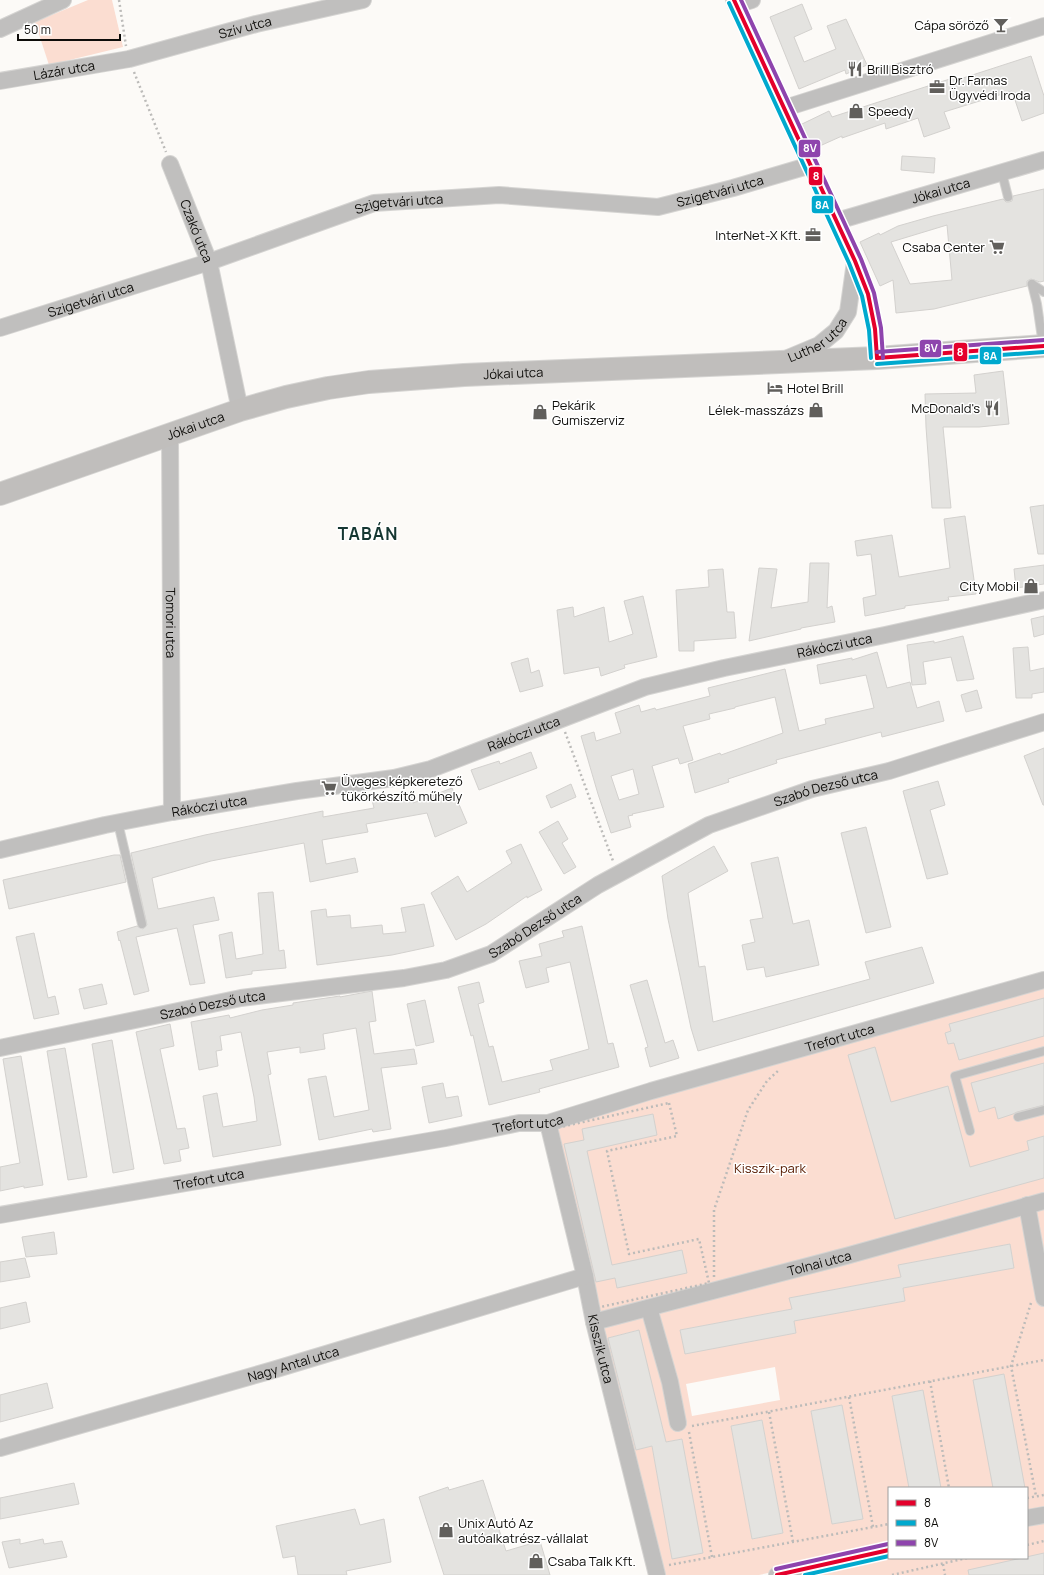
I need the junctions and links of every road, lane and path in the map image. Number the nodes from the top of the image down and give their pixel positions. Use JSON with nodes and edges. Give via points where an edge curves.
{"nodes":[{"id":1,"x":63,"y":0,"type":"edge"},
{"id":2,"x":119,"y":0,"type":"edge"},
{"id":3,"x":363,"y":0,"type":"edge"},
{"id":4,"x":752,"y":0,"type":"edge"},
{"id":5,"x":735,"y":2,"type":"edge"},
{"id":6,"x":1044,"y":26,"type":"edge"},
{"id":7,"x":0,"y":29,"type":"edge"},
{"id":8,"x":129,"y":59,"type":"junction"},
{"id":9,"x":0,"y":81,"type":"edge"},
{"id":10,"x":785,"y":108,"type":"junction"},
{"id":11,"x":1044,"y":160,"type":"edge"},
{"id":12,"x":170,"y":164,"type":"joint"},
{"id":13,"x":811,"y":165,"type":"junction"},
{"id":14,"x":1002,"y":173,"type":"junction"},
{"id":15,"x":1008,"y":197,"type":"dead end"},
{"id":16,"x":837,"y":221,"type":"junction"},
{"id":17,"x":855,"y":261,"type":"junction"},
{"id":18,"x":209,"y":262,"type":"junction"},
{"id":19,"x":1044,"y":292,"type":"edge"},
{"id":20,"x":0,"y":328,"type":"edge"},
{"id":21,"x":1044,"y":349,"type":"edge"},
{"id":22,"x":877,"y":358,"type":"junction"},
{"id":23,"x":776,"y":362,"type":"junction"},
{"id":24,"x":240,"y":410,"type":"junction"},
{"id":25,"x":170,"y":435,"type":"junction"},
{"id":26,"x":0,"y":494,"type":"edge"},
{"id":27,"x":1044,"y":600,"type":"edge"},
{"id":28,"x":560,"y":719,"type":"junction"},
{"id":29,"x":1044,"y":722,"type":"edge"},
{"id":30,"x":172,"y":812,"type":"junction"},
{"id":31,"x":118,"y":823,"type":"junction"},
{"id":32,"x":0,"y":850,"type":"edge"},
{"id":33,"x":618,"y":874,"type":"junction"},
{"id":34,"x":142,"y":924,"type":"dead end"},
{"id":35,"x":1044,"y":980,"type":"edge"},
{"id":36,"x":0,"y":1048,"type":"edge"},
{"id":37,"x":1044,"y":1051,"type":"edge"},
{"id":38,"x":782,"y":1067,"type":"dead end"},
{"id":39,"x":669,"y":1103,"type":"joint"},
{"id":40,"x":1044,"y":1110,"type":"edge"},
{"id":41,"x":1018,"y":1117,"type":"dead end"},
{"id":42,"x":548,"y":1123,"type":"junction"},
{"id":43,"x":970,"y":1131,"type":"dead end"},
{"id":44,"x":1044,"y":1201,"type":"edge"},
{"id":45,"x":1027,"y":1205,"type":"junction"},
{"id":46,"x":0,"y":1215,"type":"edge"},
{"id":47,"x":585,"y":1276,"type":"junction"},
{"id":48,"x":1040,"y":1276,"type":"junction"},
{"id":49,"x":714,"y":1291,"type":"junction"},
{"id":50,"x":1044,"y":1298,"type":"edge"},
{"id":51,"x":650,"y":1308,"type":"junction"},
{"id":52,"x":594,"y":1322,"type":"junction"},
{"id":53,"x":1044,"y":1360,"type":"edge"},
{"id":54,"x":1011,"y":1366,"type":"junction"},
{"id":55,"x":930,"y":1382,"type":"junction"},
{"id":56,"x":849,"y":1397,"type":"junction"},
{"id":57,"x":683,"y":1425,"type":"joint"},
{"id":58,"x":0,"y":1448,"type":"edge"},
{"id":59,"x":950,"y":1487,"type":"edge"},
{"id":60,"x":1044,"y":1495,"type":"edge"},
{"id":61,"x":1036,"y":1496,"type":"junction"},
{"id":62,"x":1028,"y":1498,"type":"edge"},
{"id":63,"x":1044,"y":1514,"type":"edge"},
{"id":64,"x":1028,"y":1518,"type":"edge"},
{"id":65,"x":888,"y":1524,"type":"edge"},
{"id":66,"x":873,"y":1527,"type":"junction"},
{"id":67,"x":1044,"y":1541,"type":"edge"},
{"id":68,"x":793,"y":1542,"type":"junction"},
{"id":69,"x":1028,"y":1544,"type":"edge"},
{"id":70,"x":888,"y":1550,"type":"edge"},
{"id":71,"x":712,"y":1557,"type":"junction"},
{"id":72,"x":963,"y":1559,"type":"edge"},
{"id":73,"x":943,"y":1564,"type":"junction"},
{"id":74,"x":659,"y":1571,"type":"edge"},
{"id":75,"x":777,"y":1575,"type":"edge"},
{"id":76,"x":892,"y":1575,"type":"edge"},
{"id":77,"x":945,"y":1575,"type":"edge"}],
"edges":[{"from":1,"to":7,"type":"street"},
{"from":2,"to":8,"type":"path"},
{"from":3,"to":8,"type":"street","name":"Szív utca","via":[[256,24]]},
{"from":4,"to":5,"type":"street"},
{"from":5,"to":10,"type":"street"},
{"from":6,"to":10,"type":"street"},
{"from":8,"to":9,"type":"street","name":"Lázár utca"},
{"from":8,"to":12,"type":"path"},
{"from":10,"to":13,"type":"street"},
{"from":11,"to":14,"type":"street","name":"Jókai utca"},
{"from":12,"to":18,"type":"street","name":"Czakó utca"},
{"from":13,"to":16,"type":"street"},
{"from":13,"to":18,"type":"street","name":"Szigetvári utca","via":[[658,207],[499,195],[374,203]]},
{"from":14,"to":15,"type":"lane"},
{"from":14,"to":16,"type":"street","name":"Jókai utca"},
{"from":16,"to":17,"type":"street"},
{"from":17,"to":22,"type":"street","via":[[868,294],[875,329]]},
{"from":17,"to":23,"type":"street","name":"Luther utca","via":[[848,312],[836,331],[819,345]]},
{"from":18,"to":20,"type":"street","name":"Szigetvári utca"},
{"from":18,"to":24,"type":"street","name":"Czakó utca"},
{"from":19,"to":21,"type":"lane","via":[[1032,284]]},
{"from":21,"to":22,"type":"main road","name":"Jókai utca"},
{"from":22,"to":23,"type":"main road","name":"Jókai utca"},
{"from":23,"to":24,"type":"main road","name":"Jókai utca","via":[[377,381],[328,388]]},
{"from":24,"to":25,"type":"main road","name":"Jókai utca"},
{"from":25,"to":26,"type":"main road","name":"Jókai utca"},
{"from":25,"to":30,"type":"street","name":"Tomori utca"},
{"from":27,"to":28,"type":"street","name":"Rákóczi utca","via":[[716,669],[645,687]]},
{"from":28,"to":30,"type":"street","name":"Rákóczi utca","via":[[431,769],[394,778],[297,790]]},
{"from":28,"to":33,"type":"path"},
{"from":29,"to":33,"type":"street","name":"Szabó Dezső utca","via":[[889,771],[812,788],[709,825]]},
{"from":30,"to":31,"type":"street","name":"Rákóczi utca"},
{"from":31,"to":32,"type":"street","name":"Rákóczi utca"},
{"from":31,"to":34,"type":"lane"},
{"from":33,"to":36,"type":"street","name":"Szabó Dezső utca","via":[[491,954],[446,970],[404,978],[242,998]]},
{"from":35,"to":42,"type":"street","name":"Trefort utca","via":[[651,1091]]},
{"from":37,"to":43,"type":"lane","via":[[955,1076]]},
{"from":38,"to":49,"type":"path","via":[[767,1081],[748,1110],[714,1210]]},
{"from":39,"to":39,"type":"path","via":[[556,1128],[596,1308],[709,1282],[699,1239],[629,1254],[606,1151],[677,1136]]},
{"from":40,"to":41,"type":"lane"},
{"from":42,"to":46,"type":"street","name":"Trefort utca","via":[[519,1123],[430,1141]]},
{"from":42,"to":47,"type":"street","name":"Kisszik utca"},
{"from":44,"to":45,"type":"street","name":"Tolnai utca"},
{"from":45,"to":48,"type":"street"},
{"from":45,"to":49,"type":"street","name":"Tolnai utca"},
{"from":47,"to":52,"type":"street","name":"Kisszik utca"},
{"from":47,"to":58,"type":"street","name":"Nagy Antal utca","via":[[273,1370]]},
{"from":48,"to":50,"type":"street"},
{"from":48,"to":54,"type":"path"},
{"from":49,"to":51,"type":"street","name":"Tolnai utca"},
{"from":51,"to":52,"type":"street","name":"Tolnai utca"},
{"from":51,"to":57,"type":"street"},
{"from":52,"to":74,"type":"street","name":"Kisszik utca"},
{"from":53,"to":54,"type":"path"},
{"from":54,"to":55,"type":"path"},
{"from":54,"to":61,"type":"path"},
{"from":55,"to":56,"type":"path"},
{"from":55,"to":59,"type":"path"},
{"from":56,"to":66,"type":"path"},
{"from":56,"to":68,"type":"path","via":[[769,1412]]},
{"from":57,"to":71,"type":"path"},
{"from":60,"to":61,"type":"path"},
{"from":61,"to":62,"type":"path"},
{"from":63,"to":64,"type":"street"},
{"from":65,"to":66,"type":"path"},
{"from":66,"to":68,"type":"path"},
{"from":67,"to":69,"type":"path"},
{"from":68,"to":71,"type":"path"},
{"from":70,"to":75,"type":"street"},
{"from":71,"to":74,"type":"path"},
{"from":72,"to":73,"type":"path"},
{"from":73,"to":76,"type":"path"},
{"from":73,"to":77,"type":"path"}]}
